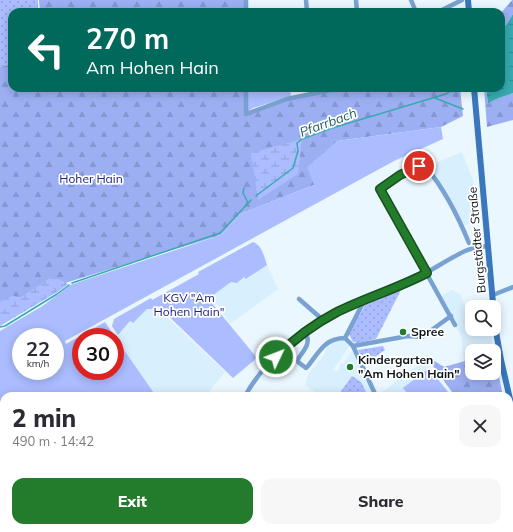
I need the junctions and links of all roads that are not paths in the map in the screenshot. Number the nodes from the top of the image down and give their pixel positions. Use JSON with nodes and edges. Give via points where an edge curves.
{"nodes":[{"id":1,"x":462,"y":0,"type":"edge"},
{"id":2,"x":446,"y":8,"type":"edge"},
{"id":3,"x":246,"y":92,"type":"edge"},
{"id":4,"x":313,"y":92,"type":"edge"},
{"id":5,"x":474,"y":92,"type":"edge"},
{"id":6,"x":469,"y":243,"type":"dead end"},
{"id":7,"x":488,"y":246,"type":"junction"},
{"id":8,"x":427,"y":273,"type":"junction"},
{"id":9,"x":513,"y":287,"type":"edge"},
{"id":10,"x":493,"y":295,"type":"junction"},
{"id":11,"x":299,"y":299,"type":"dead end"},
{"id":12,"x":364,"y":301,"type":"junction"},
{"id":13,"x":451,"y":316,"type":"junction"},
{"id":14,"x":322,"y":320,"type":"junction"},
{"id":15,"x":455,"y":325,"type":"dead end"},
{"id":16,"x":305,"y":332,"type":"junction"},
{"id":17,"x":345,"y":338,"type":"junction"},
{"id":18,"x":353,"y":346,"type":"junction"},
{"id":19,"x":248,"y":392,"type":"edge"},
{"id":20,"x":374,"y":392,"type":"edge"},
{"id":21,"x":509,"y":392,"type":"edge"}],
"edges":[{"from":1,"to":2,"type":"street"},
{"from":3,"to":4,"type":"street","via":[[246,114]]},
{"from":5,"to":7,"type":"main road","name":"Burgstädter Straße"},
{"from":6,"to":8,"type":"street","via":[[448,198],[426,167],[419,166],[388,182],[380,189]]},
{"from":7,"to":8,"type":"street","via":[[465,250]]},
{"from":7,"to":10,"type":"main road","name":"Burgstädter Straße"},
{"from":8,"to":12,"type":"street"},
{"from":8,"to":13,"type":"street"},
{"from":9,"to":10,"type":"street"},
{"from":10,"to":21,"type":"main road","name":"Burgstädter Straße","via":[[500,353]]},
{"from":11,"to":14,"type":"street"},
{"from":12,"to":14,"type":"street"},
{"from":12,"to":17,"type":"street"},
{"from":13,"to":15,"type":"street"},
{"from":13,"to":18,"type":"street","via":[[422,337],[408,336]]},
{"from":14,"to":16,"type":"street"},
{"from":16,"to":17,"type":"street","via":[[308,341],[298,362],[306,368],[327,342]]},
{"from":16,"to":19,"type":"street","via":[[271,362]]},
{"from":17,"to":18,"type":"street"},
{"from":18,"to":20,"type":"street"}]}
